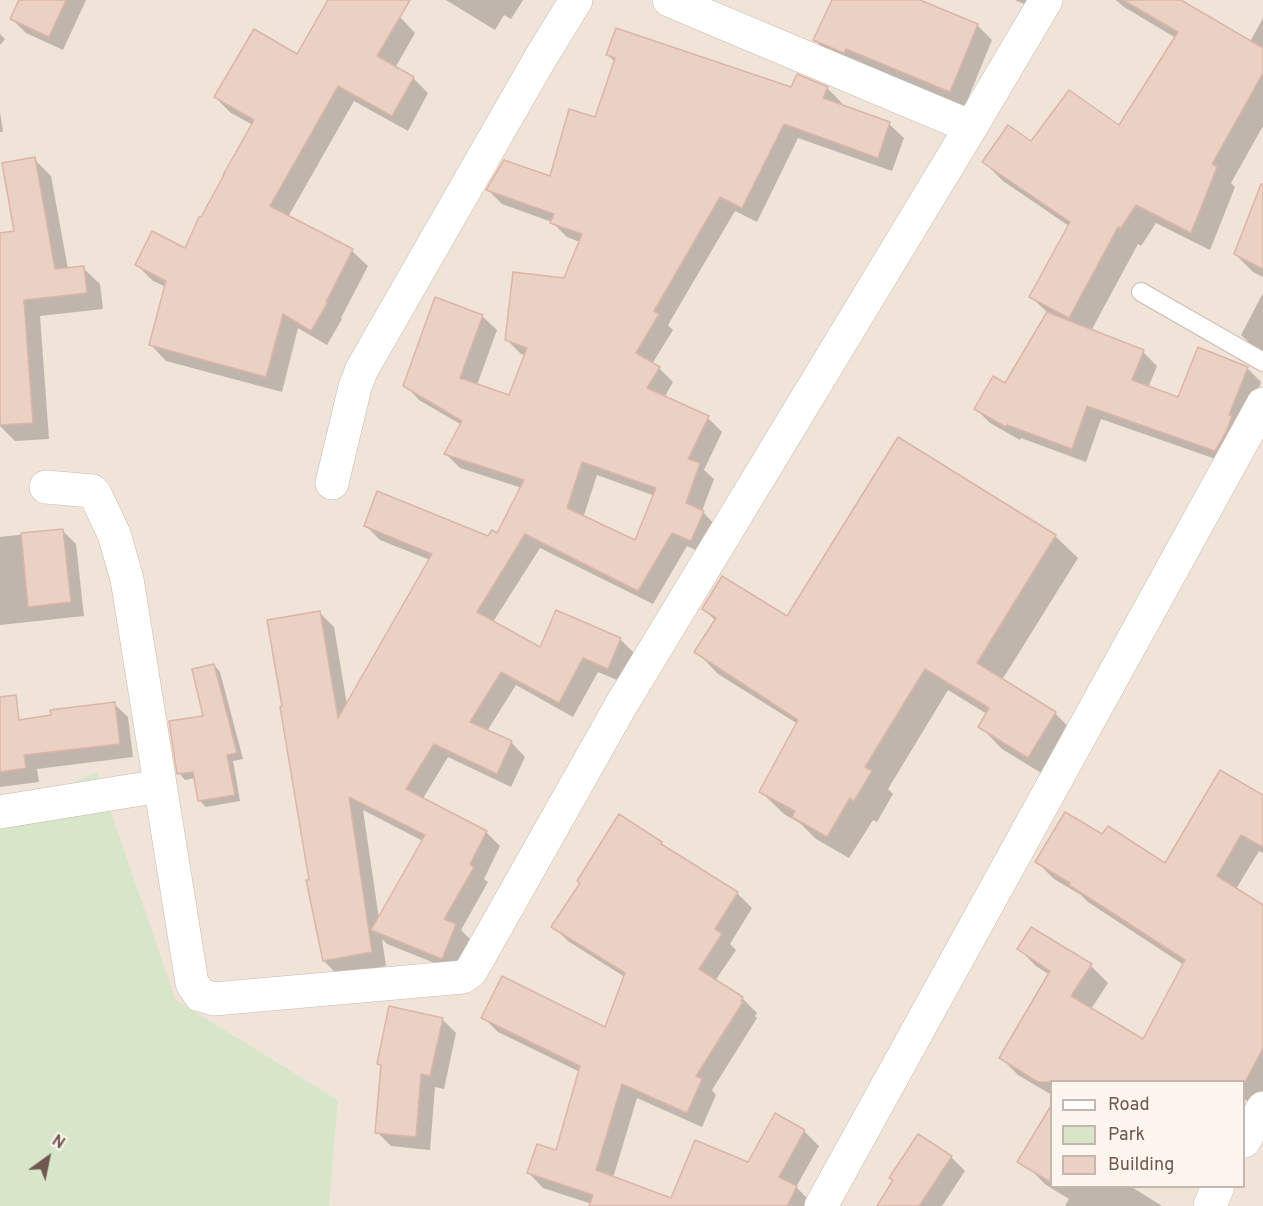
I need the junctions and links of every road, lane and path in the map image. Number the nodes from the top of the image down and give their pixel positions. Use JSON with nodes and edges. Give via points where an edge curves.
{"nodes":[{"id":1,"x":576,"y":0,"type":"edge"},
{"id":2,"x":669,"y":0,"type":"edge"},
{"id":3,"x":1046,"y":0,"type":"edge"},
{"id":4,"x":971,"y":127,"type":"junction"},
{"id":5,"x":1141,"y":292,"type":"dead end"},
{"id":6,"x":1263,"y":362,"type":"edge"},
{"id":7,"x":1263,"y":404,"type":"edge"},
{"id":8,"x":332,"y":483,"type":"dead end"},
{"id":9,"x":46,"y":487,"type":"dead end"},
{"id":10,"x":160,"y":786,"type":"junction"},
{"id":11,"x":0,"y":812,"type":"edge"},
{"id":12,"x":1263,"y":1108,"type":"edge"},
{"id":13,"x":1245,"y":1139,"type":"edge"},
{"id":14,"x":1217,"y":1188,"type":"edge"},
{"id":15,"x":821,"y":1206,"type":"edge"},
{"id":16,"x":1210,"y":1206,"type":"edge"}],
"edges":[{"from":1,"to":8,"type":"street","via":[[362,369]]},
{"from":2,"to":4,"type":"street"},
{"from":3,"to":4,"type":"street"},
{"from":4,"to":10,"type":"street","via":[[620,707],[468,975],[214,999],[200,995],[192,983]]},
{"from":5,"to":6,"type":"lane"},
{"from":7,"to":15,"type":"street"},
{"from":9,"to":10,"type":"street","via":[[92,491],[114,534],[127,579]]},
{"from":10,"to":11,"type":"street"},
{"from":12,"to":13,"type":"street"},
{"from":14,"to":16,"type":"street"}]}
